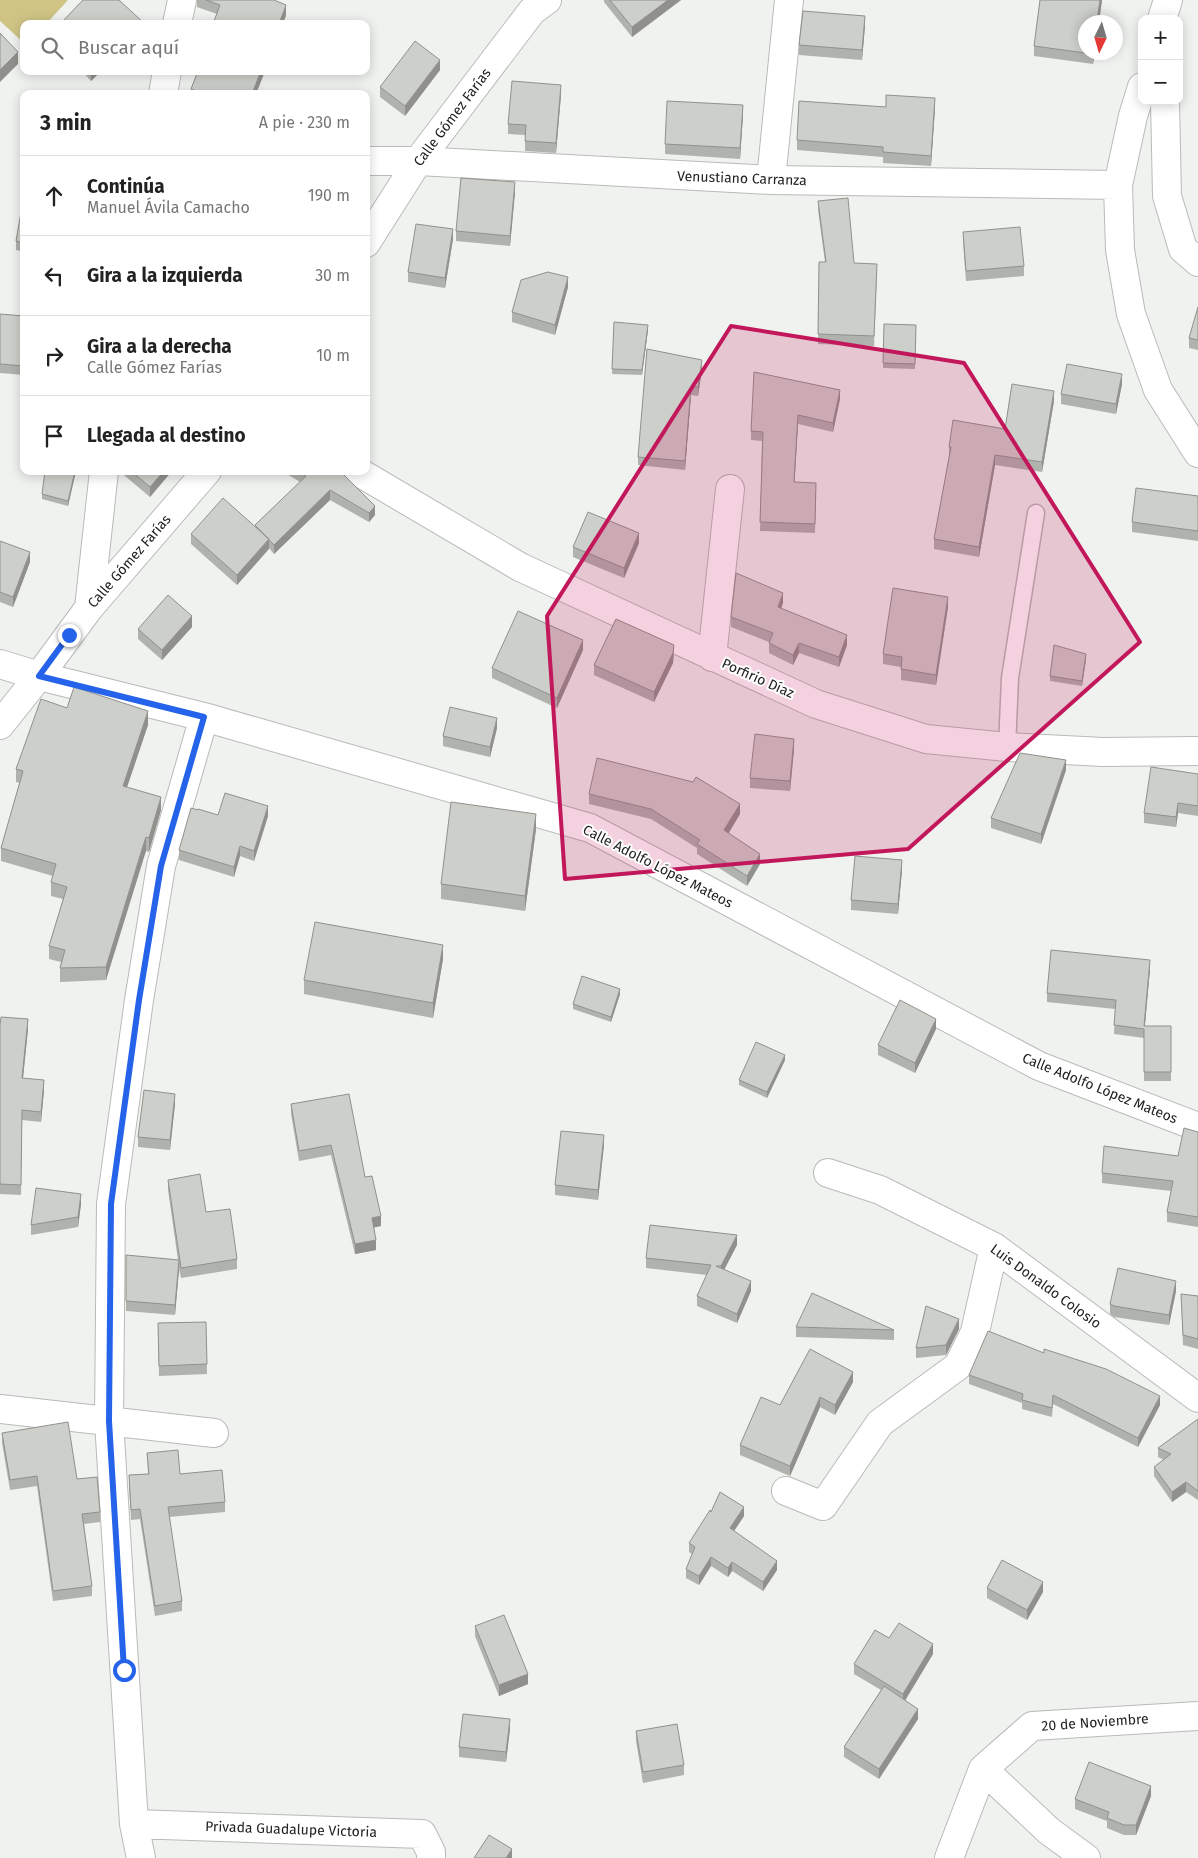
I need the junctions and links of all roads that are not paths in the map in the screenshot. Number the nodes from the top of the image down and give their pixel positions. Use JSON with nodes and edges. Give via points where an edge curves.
{"nodes":[{"id":1,"x":182,"y":0,"type":"edge"},
{"id":2,"x":547,"y":0,"type":"edge"},
{"id":3,"x":788,"y":0,"type":"edge"},
{"id":4,"x":178,"y":20,"type":"edge"},
{"id":5,"x":166,"y":75,"type":"edge"},
{"id":6,"x":164,"y":90,"type":"edge"},
{"id":7,"x":1138,"y":100,"type":"edge"},
{"id":8,"x":1165,"y":105,"type":"edge"},
{"id":9,"x":370,"y":161,"type":"edge"},
{"id":10,"x":418,"y":161,"type":"junction"},
{"id":11,"x":771,"y":180,"type":"junction"},
{"id":12,"x":1118,"y":185,"type":"junction"},
{"id":13,"x":370,"y":237,"type":"edge"},
{"id":14,"x":1198,"y":262,"type":"edge"},
{"id":15,"x":1198,"y":453,"type":"edge"},
{"id":16,"x":104,"y":475,"type":"edge"},
{"id":17,"x":204,"y":475,"type":"edge"},
{"id":18,"x":364,"y":475,"type":"edge"},
{"id":19,"x":730,"y":489,"type":"dead end"},
{"id":20,"x":1036,"y":513,"type":"dead end"},
{"id":21,"x":89,"y":608,"type":"junction"},
{"id":22,"x":712,"y":657,"type":"junction"},
{"id":23,"x":0,"y":664,"type":"edge"},
{"id":24,"x":39,"y":676,"type":"junction"},
{"id":25,"x":204,"y":717,"type":"junction"},
{"id":26,"x":0,"y":725,"type":"edge"},
{"id":27,"x":1007,"y":747,"type":"junction"},
{"id":28,"x":1198,"y":751,"type":"edge"},
{"id":29,"x":1198,"y":1127,"type":"edge"},
{"id":30,"x":828,"y":1173,"type":"dead end"},
{"id":31,"x":994,"y":1246,"type":"junction"},
{"id":32,"x":1198,"y":1398,"type":"edge"},
{"id":33,"x":0,"y":1409,"type":"edge"},
{"id":34,"x":109,"y":1421,"type":"junction"},
{"id":35,"x":214,"y":1433,"type":"dead end"},
{"id":36,"x":786,"y":1490,"type":"dead end"},
{"id":37,"x":1198,"y":1716,"type":"edge"},
{"id":38,"x":983,"y":1769,"type":"junction"},
{"id":39,"x":134,"y":1824,"type":"junction"},
{"id":40,"x":141,"y":1858,"type":"edge"},
{"id":41,"x":431,"y":1858,"type":"edge"},
{"id":42,"x":949,"y":1858,"type":"edge"},
{"id":43,"x":1086,"y":1858,"type":"edge"}],
"edges":[{"from":1,"to":4,"type":"street"},
{"from":2,"to":10,"type":"street","name":"Calle Gómez Farías","via":[[532,10]]},
{"from":3,"to":11,"type":"street"},
{"from":5,"to":6,"type":"street"},
{"from":7,"to":12,"type":"street"},
{"from":8,"to":14,"type":"street","via":[[1167,196],[1183,249]]},
{"from":9,"to":10,"type":"street","name":"Venustiano Carranza"},
{"from":10,"to":11,"type":"street","name":"Venustiano Carranza"},
{"from":10,"to":13,"type":"street","name":"Calle Gómez Farías"},
{"from":11,"to":12,"type":"street","name":"Venustiano Carranza"},
{"from":12,"to":15,"type":"street","via":[[1120,250],[1131,314],[1158,390]]},
{"from":16,"to":21,"type":"street"},
{"from":17,"to":21,"type":"street","name":"Calle Gómez Farías"},
{"from":18,"to":22,"type":"street","name":"Porfirio Díaz","via":[[520,567]]},
{"from":19,"to":22,"type":"street"},
{"from":20,"to":27,"type":"lane","via":[[1010,678]]},
{"from":21,"to":24,"type":"street","name":"Calle Gómez Farías"},
{"from":22,"to":27,"type":"street","name":"Porfirio Díaz","via":[[816,704],[926,739]]},
{"from":23,"to":24,"type":"street","name":"Calle Adolfo López Mateos"},
{"from":24,"to":25,"type":"street","name":"Calle Adolfo López Mateos"},
{"from":24,"to":26,"type":"street","name":"Calle Gómez Farías"},
{"from":25,"to":29,"type":"street","name":"Calle Adolfo López Mateos","via":[[590,828],[1039,1066]]},
{"from":25,"to":34,"type":"street","via":[[161,866],[112,1194]]},
{"from":27,"to":28,"type":"street","name":"Porfirio Díaz","via":[[1103,752]]},
{"from":30,"to":31,"type":"street","name":"Luis Donaldo Colosio","via":[[880,1190]]},
{"from":31,"to":32,"type":"street","name":"Luis Donaldo Colosio"},
{"from":31,"to":36,"type":"street","via":[[975,1332],[958,1366],[880,1423],[822,1506]]},
{"from":33,"to":34,"type":"street"},
{"from":34,"to":35,"type":"street"},
{"from":34,"to":39,"type":"street"},
{"from":37,"to":38,"type":"street","name":"20 de Noviembre","via":[[1032,1726]]},
{"from":38,"to":42,"type":"street","name":"20 de Noviembre"},
{"from":38,"to":43,"type":"street","via":[[1049,1831]]},
{"from":39,"to":40,"type":"street"},
{"from":39,"to":41,"type":"street","name":"Privada Guadalupe Victoria","via":[[422,1834]]}]}
